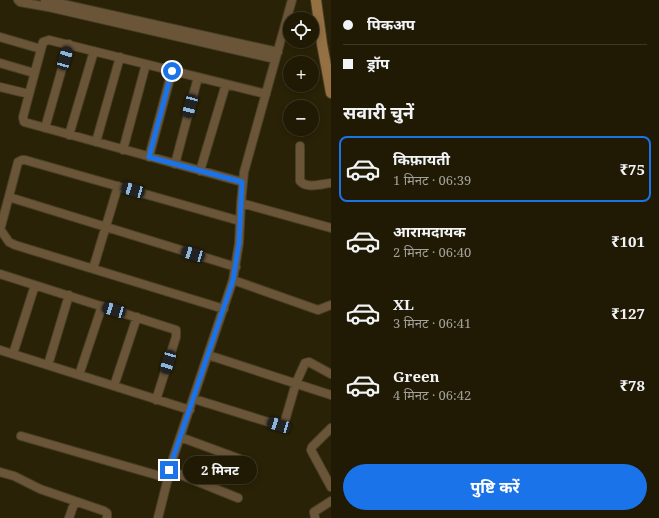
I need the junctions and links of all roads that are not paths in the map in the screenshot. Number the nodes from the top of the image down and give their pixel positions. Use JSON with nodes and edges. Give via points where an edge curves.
{"nodes":[{"id":1,"x":18,"y":0,"type":"edge"},
{"id":2,"x":292,"y":0,"type":"edge"},
{"id":3,"x":316,"y":0,"type":"edge"},
{"id":4,"x":48,"y":3,"type":"edge"},
{"id":5,"x":0,"y":37,"type":"edge"},
{"id":6,"x":69,"y":44,"type":"junction"},
{"id":7,"x":41,"y":49,"type":"junction"},
{"id":8,"x":94,"y":51,"type":"junction"},
{"id":9,"x":276,"y":56,"type":"junction"},
{"id":10,"x":120,"y":57,"type":"junction"},
{"id":11,"x":0,"y":63,"type":"edge"},
{"id":12,"x":146,"y":64,"type":"junction"},
{"id":13,"x":172,"y":71,"type":"junction"},
{"id":14,"x":34,"y":73,"type":"junction"},
{"id":15,"x":198,"y":77,"type":"junction"},
{"id":16,"x":226,"y":84,"type":"junction"},
{"id":17,"x":0,"y":87,"type":"edge"},
{"id":18,"x":331,"y":93,"type":"edge"},
{"id":19,"x":29,"y":94,"type":"junction"},
{"id":20,"x":266,"y":94,"type":"junction"},
{"id":21,"x":45,"y":128,"type":"junction"},
{"id":22,"x":70,"y":135,"type":"junction"},
{"id":23,"x":96,"y":142,"type":"junction"},
{"id":24,"x":300,"y":146,"type":"dead end"},
{"id":25,"x":123,"y":150,"type":"junction"},
{"id":26,"x":149,"y":157,"type":"junction"},
{"id":27,"x":175,"y":164,"type":"junction"},
{"id":28,"x":200,"y":171,"type":"junction"},
{"id":29,"x":242,"y":182,"type":"junction"},
{"id":30,"x":331,"y":183,"type":"edge"},
{"id":31,"x":118,"y":186,"type":"junction"},
{"id":32,"x":8,"y":200,"type":"junction"},
{"id":33,"x":241,"y":203,"type":"junction"},
{"id":34,"x":240,"y":221,"type":"junction"},
{"id":35,"x":106,"y":227,"type":"junction"},
{"id":36,"x":331,"y":228,"type":"edge"},
{"id":37,"x":0,"y":230,"type":"edge"},
{"id":38,"x":236,"y":267,"type":"junction"},
{"id":39,"x":93,"y":269,"type":"junction"},
{"id":40,"x":0,"y":274,"type":"edge"},
{"id":41,"x":233,"y":280,"type":"junction"},
{"id":42,"x":35,"y":285,"type":"junction"},
{"id":43,"x":69,"y":295,"type":"junction"},
{"id":44,"x":102,"y":306,"type":"junction"},
{"id":45,"x":331,"y":306,"type":"edge"},
{"id":46,"x":224,"y":309,"type":"junction"},
{"id":47,"x":138,"y":317,"type":"junction"},
{"id":48,"x":0,"y":350,"type":"edge"},
{"id":49,"x":13,"y":354,"type":"junction"},
{"id":50,"x":208,"y":355,"type":"junction"},
{"id":51,"x":48,"y":365,"type":"junction"},
{"id":52,"x":331,"y":374,"type":"edge"},
{"id":53,"x":79,"y":375,"type":"junction"},
{"id":54,"x":296,"y":383,"type":"junction"},
{"id":55,"x":114,"y":386,"type":"junction"},
{"id":56,"x":331,"y":395,"type":"edge"},
{"id":57,"x":194,"y":399,"type":"junction"},
{"id":58,"x":156,"y":400,"type":"junction"},
{"id":59,"x":190,"y":410,"type":"junction"},
{"id":60,"x":331,"y":428,"type":"edge"},
{"id":61,"x":21,"y":436,"type":"dead end"},
{"id":62,"x":180,"y":437,"type":"junction"},
{"id":63,"x":248,"y":462,"type":"dead end"},
{"id":64,"x":0,"y":472,"type":"edge"},
{"id":65,"x":168,"y":474,"type":"junction"},
{"id":66,"x":331,"y":487,"type":"edge"},
{"id":67,"x":238,"y":498,"type":"dead end"},
{"id":68,"x":75,"y":501,"type":"junction"},
{"id":69,"x":331,"y":501,"type":"edge"},
{"id":70,"x":69,"y":518,"type":"edge"},
{"id":71,"x":107,"y":518,"type":"edge"},
{"id":72,"x":158,"y":518,"type":"edge"},
{"id":73,"x":315,"y":518,"type":"edge"}],
"edges":[{"from":1,"to":4,"type":"street"},
{"from":2,"to":9,"type":"street"},
{"from":3,"to":18,"type":"street"},
{"from":4,"to":9,"type":"street"},
{"from":5,"to":7,"type":"street"},
{"from":6,"to":7,"type":"street","via":[[46,40]]},
{"from":6,"to":8,"type":"street"},
{"from":6,"to":21,"type":"street"},
{"from":7,"to":14,"type":"street"},
{"from":8,"to":10,"type":"street"},
{"from":8,"to":22,"type":"street"},
{"from":9,"to":20,"type":"street"},
{"from":10,"to":12,"type":"street"},
{"from":10,"to":23,"type":"street"},
{"from":11,"to":14,"type":"street"},
{"from":12,"to":13,"type":"street"},
{"from":12,"to":25,"type":"street"},
{"from":13,"to":15,"type":"street"},
{"from":13,"to":26,"type":"street"},
{"from":14,"to":19,"type":"street"},
{"from":15,"to":16,"type":"street"},
{"from":15,"to":27,"type":"street"},
{"from":16,"to":20,"type":"street"},
{"from":16,"to":28,"type":"street"},
{"from":17,"to":19,"type":"street"},
{"from":19,"to":21,"type":"street","via":[[23,120],[28,124]]},
{"from":20,"to":29,"type":"street"},
{"from":21,"to":22,"type":"street"},
{"from":22,"to":23,"type":"street"},
{"from":23,"to":25,"type":"street"},
{"from":24,"to":30,"type":"street","via":[[300,181],[307,186]]},
{"from":25,"to":26,"type":"street"},
{"from":26,"to":27,"type":"street"},
{"from":27,"to":28,"type":"street"},
{"from":28,"to":29,"type":"street"},
{"from":29,"to":33,"type":"street"},
{"from":31,"to":32,"type":"street","via":[[22,160],[18,162]]},
{"from":31,"to":34,"type":"street"},
{"from":31,"to":35,"type":"street"},
{"from":32,"to":35,"type":"street","via":[[16,199]]},
{"from":32,"to":37,"type":"street"},
{"from":33,"to":34,"type":"street"},
{"from":33,"to":36,"type":"street"},
{"from":34,"to":38,"type":"street"},
{"from":35,"to":38,"type":"street"},
{"from":35,"to":39,"type":"street"},
{"from":37,"to":39,"type":"street","via":[[15,245]]},
{"from":38,"to":41,"type":"street"},
{"from":39,"to":46,"type":"street"},
{"from":40,"to":42,"type":"street"},
{"from":41,"to":45,"type":"street","via":[[318,310]]},
{"from":41,"to":46,"type":"street"},
{"from":42,"to":43,"type":"street"},
{"from":42,"to":49,"type":"street"},
{"from":43,"to":44,"type":"street"},
{"from":43,"to":51,"type":"street"},
{"from":44,"to":47,"type":"street"},
{"from":44,"to":53,"type":"street"},
{"from":46,"to":50,"type":"street"},
{"from":47,"to":55,"type":"street"},
{"from":47,"to":58,"type":"street","via":[[176,330]]},
{"from":48,"to":49,"type":"street"},
{"from":49,"to":51,"type":"street"},
{"from":50,"to":54,"type":"street"},
{"from":50,"to":57,"type":"street"},
{"from":51,"to":53,"type":"street"},
{"from":52,"to":54,"type":"street","via":[[307,362]]},
{"from":53,"to":55,"type":"street"},
{"from":54,"to":56,"type":"street"},
{"from":54,"to":57,"type":"street","via":[[284,424],[281,426]]},
{"from":55,"to":58,"type":"street"},
{"from":57,"to":59,"type":"street"},
{"from":58,"to":59,"type":"street"},
{"from":59,"to":62,"type":"street"},
{"from":60,"to":66,"type":"street","via":[[311,450]]},
{"from":61,"to":65,"type":"street"},
{"from":62,"to":63,"type":"street"},
{"from":62,"to":65,"type":"street"},
{"from":64,"to":68,"type":"street"},
{"from":65,"to":67,"type":"street"},
{"from":65,"to":72,"type":"street"},
{"from":68,"to":70,"type":"street"},
{"from":68,"to":71,"type":"street","via":[[104,510],[107,512]]},
{"from":69,"to":73,"type":"street","via":[[314,512]]}]}
